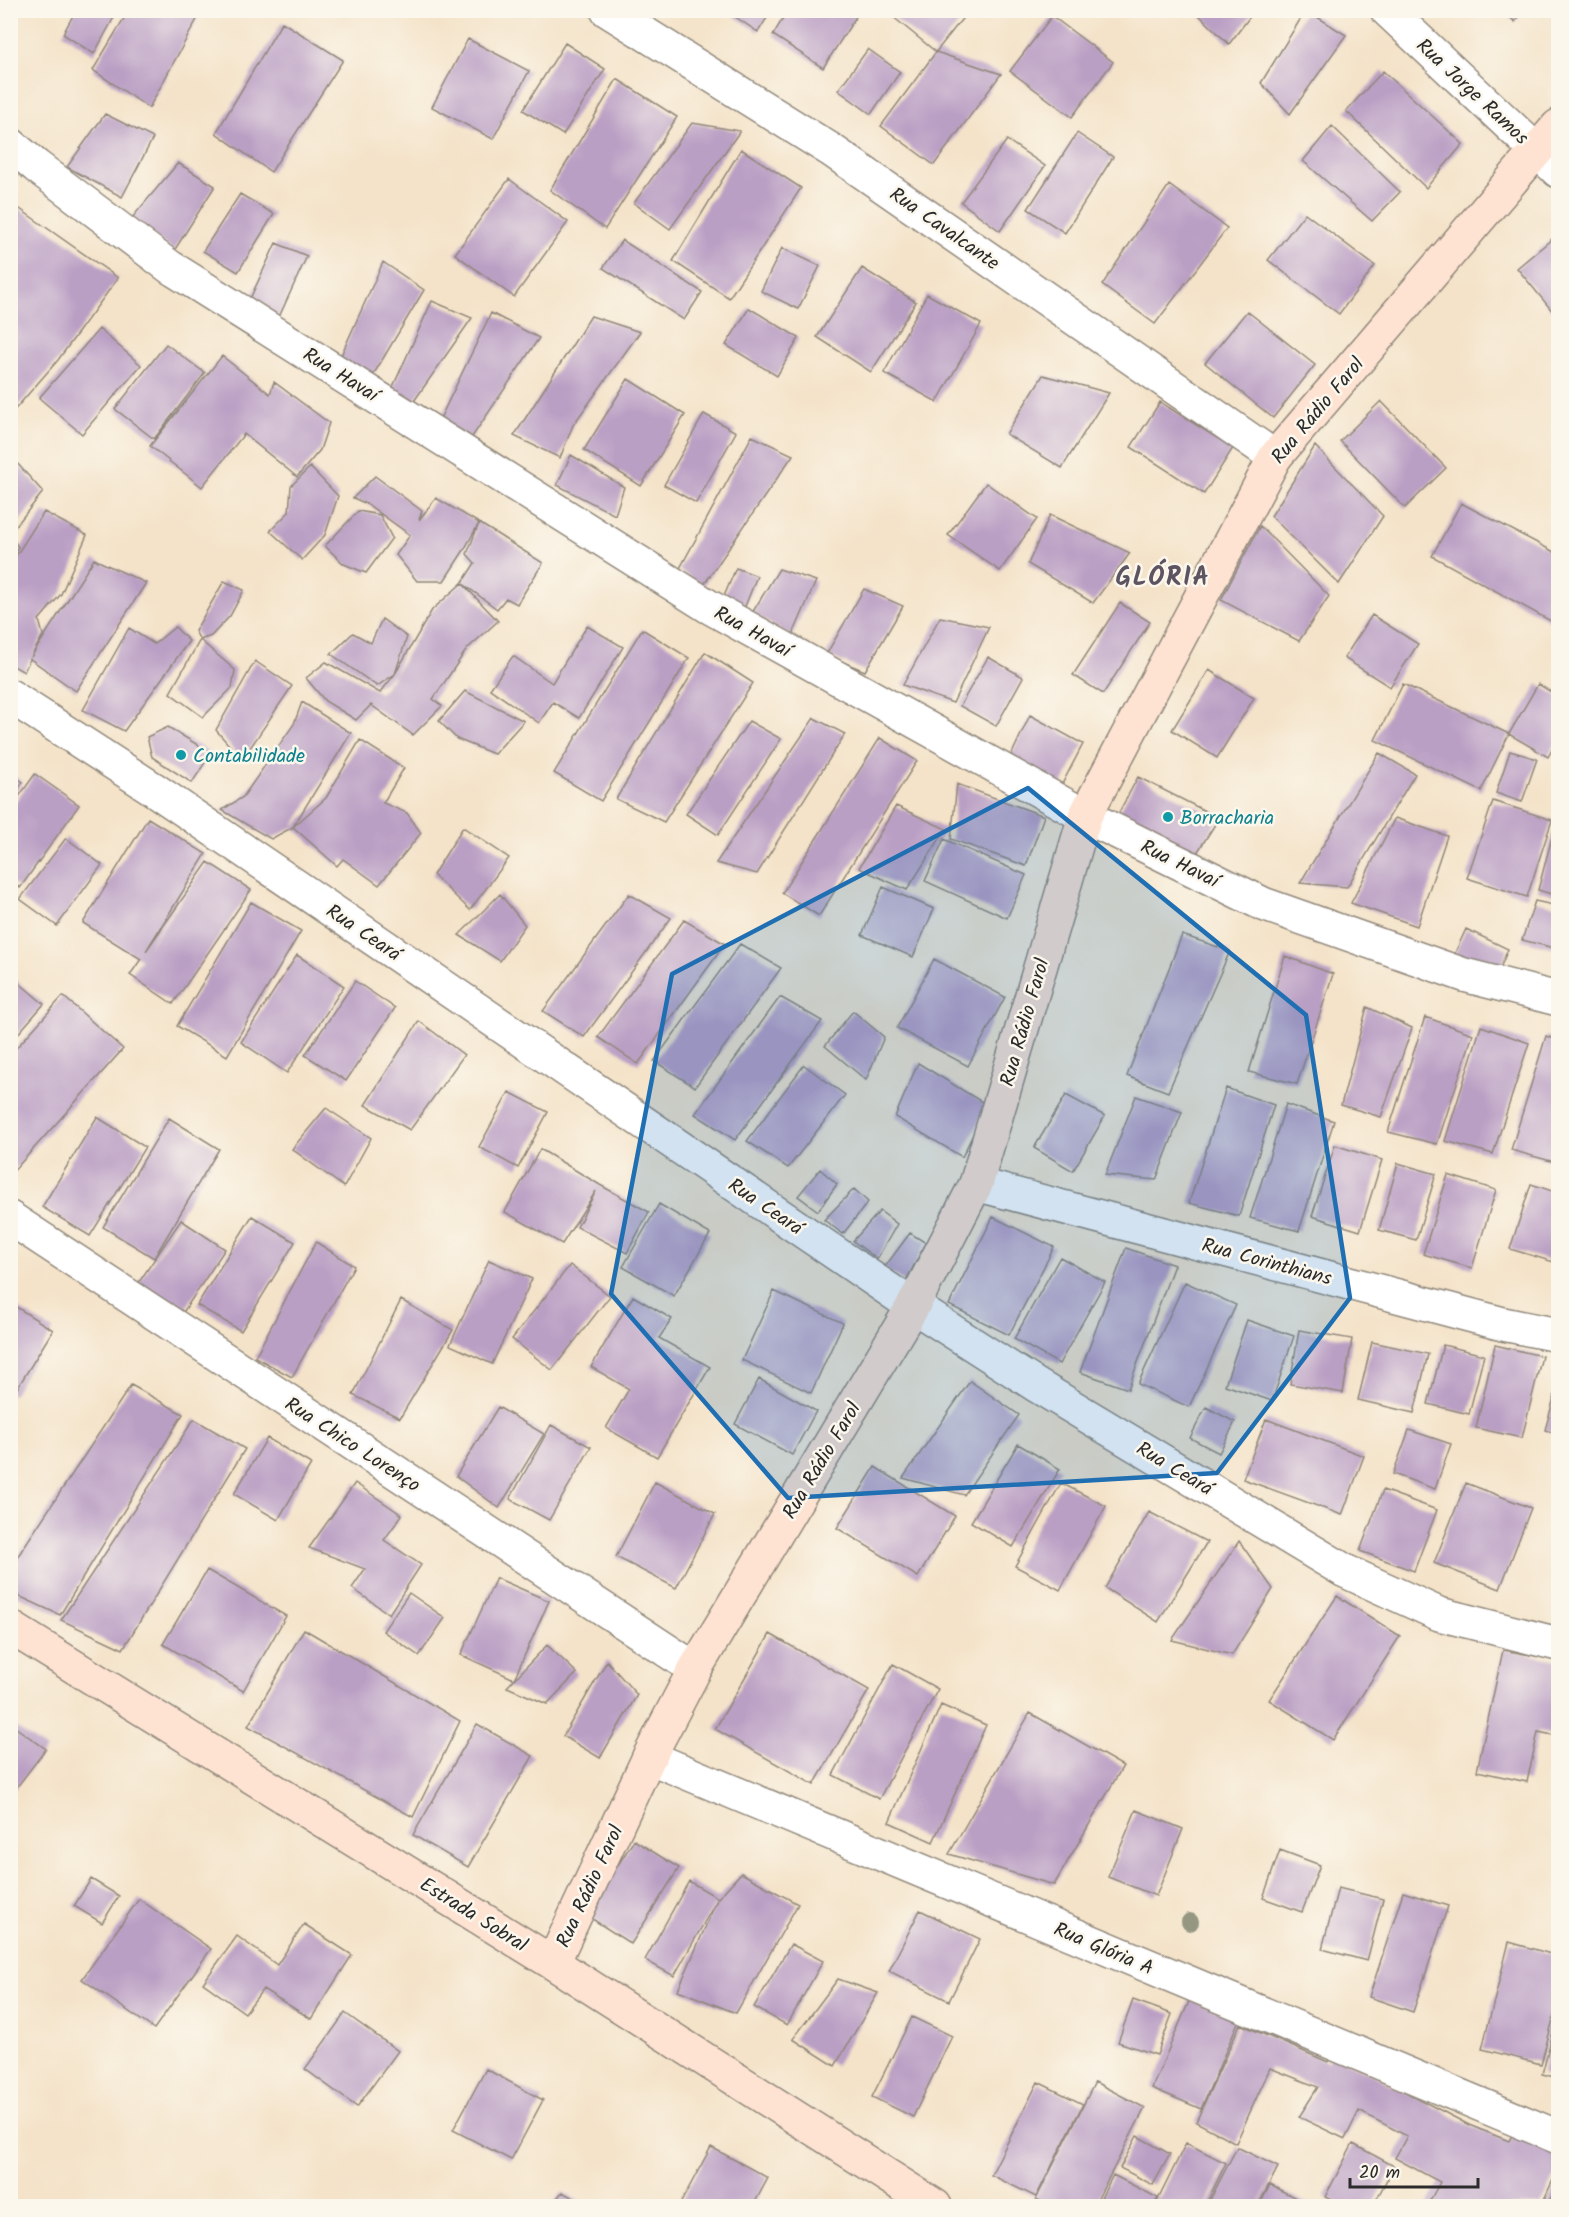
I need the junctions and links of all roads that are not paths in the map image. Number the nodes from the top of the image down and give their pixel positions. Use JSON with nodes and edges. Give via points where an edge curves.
{"nodes":[{"id":1,"x":608,"y":10,"type":"edge"},
{"id":2,"x":1387,"y":10,"type":"edge"},
{"id":3,"x":1558,"y":126,"type":"edge"},
{"id":4,"x":10,"y":144,"type":"edge"},
{"id":5,"x":1548,"y":161,"type":"edge"},
{"id":6,"x":1275,"y":457,"type":"junction"},
{"id":7,"x":10,"y":696,"type":"edge"},
{"id":8,"x":1085,"y":816,"type":"junction"},
{"id":9,"x":1558,"y":999,"type":"edge"},
{"id":10,"x":976,"y":1184,"type":"junction"},
{"id":11,"x":10,"y":1218,"type":"edge"},
{"id":12,"x":913,"y":1306,"type":"junction"},
{"id":13,"x":1558,"y":1335,"type":"edge"},
{"id":14,"x":10,"y":1627,"type":"edge"},
{"id":15,"x":1558,"y":1644,"type":"edge"},
{"id":16,"x":695,"y":1669,"type":"junction"},
{"id":17,"x":649,"y":1757,"type":"junction"},
{"id":18,"x":553,"y":1963,"type":"junction"},
{"id":19,"x":1558,"y":2137,"type":"edge"},
{"id":20,"x":935,"y":2206,"type":"edge"}],
"edges":[{"from":1,"to":6,"type":"street","name":"Rua Cavalcante","via":[[831,150]]},
{"from":2,"to":5,"type":"street","name":"Rua Jorge Ramos"},
{"from":3,"to":5,"type":"street","name":"Rua Rádio Farol"},
{"from":4,"to":8,"type":"street","name":"Rua Havaí","via":[[170,267],[698,599]]},
{"from":5,"to":6,"type":"street","name":"Rua Rádio Farol"},
{"from":6,"to":8,"type":"street","name":"Rua Rádio Farol"},
{"from":7,"to":12,"type":"street","name":"Rua Ceará","via":[[172,801]]},
{"from":8,"to":9,"type":"street","name":"Rua Havaí","via":[[1263,904],[1464,975]]},
{"from":8,"to":10,"type":"street","name":"Rua Rádio Farol"},
{"from":10,"to":12,"type":"street","name":"Rua Rádio Farol"},
{"from":10,"to":13,"type":"street","name":"Rua Corinthians","via":[[1503,1324]]},
{"from":11,"to":16,"type":"street","name":"Rua Chico Lorenço"},
{"from":12,"to":15,"type":"street","name":"Rua Ceará","via":[[1036,1385],[1345,1571],[1439,1614]]},
{"from":12,"to":16,"type":"street","name":"Rua Rádio Farol"},
{"from":14,"to":18,"type":"street","name":"Estrada Sobral"},
{"from":16,"to":17,"type":"street","name":"Rua Rádio Farol"},
{"from":17,"to":18,"type":"street","name":"Rua Rádio Farol"},
{"from":17,"to":19,"type":"street","name":"Rua Glória A"},
{"from":18,"to":20,"type":"street","name":"Estrada Sobral"}]}
